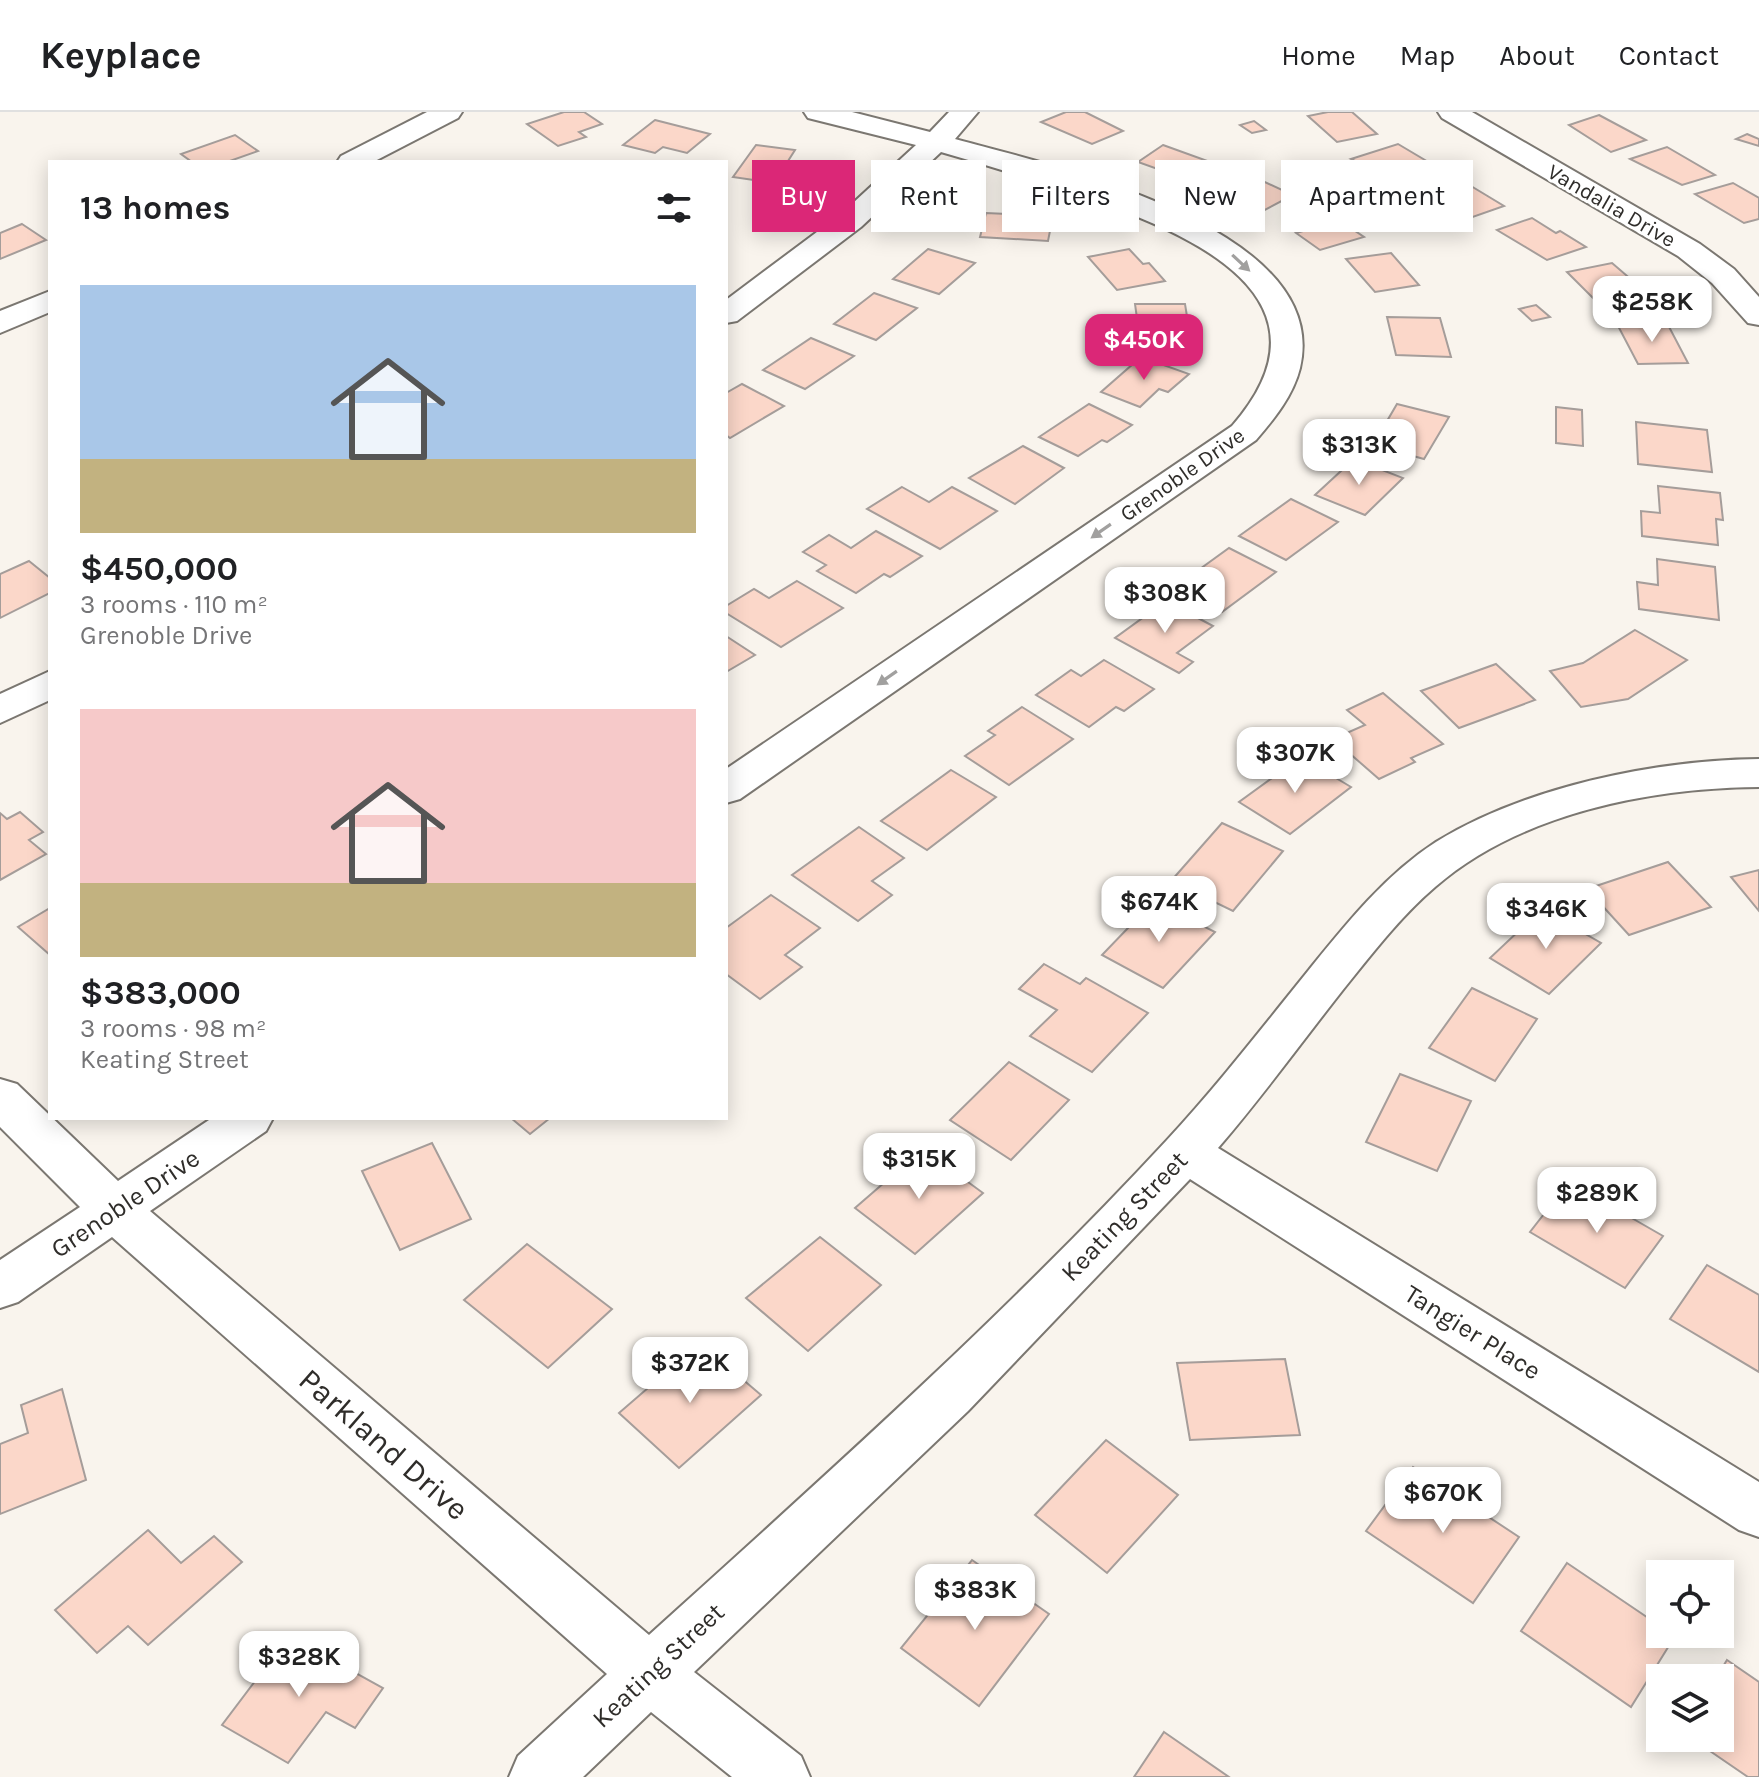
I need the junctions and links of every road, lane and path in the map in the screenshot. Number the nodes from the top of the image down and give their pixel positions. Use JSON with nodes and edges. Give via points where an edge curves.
{"nodes":[{"id":1,"x":448,"y":112,"type":"edge"},
{"id":2,"x":818,"y":112,"type":"edge"},
{"id":3,"x":964,"y":112,"type":"edge"},
{"id":4,"x":1452,"y":112,"type":"edge"},
{"id":5,"x":937,"y":142,"type":"junction"},
{"id":6,"x":355,"y":160,"type":"edge"},
{"id":7,"x":48,"y":301,"type":"edge"},
{"id":8,"x":728,"y":313,"type":"edge"},
{"id":9,"x":1759,"y":316,"type":"edge"},
{"id":10,"x":0,"y":323,"type":"edge"},
{"id":11,"x":48,"y":685,"type":"edge"},
{"id":12,"x":0,"y":710,"type":"edge"},
{"id":13,"x":1759,"y":773,"type":"edge"},
{"id":14,"x":728,"y":788,"type":"edge"},
{"id":15,"x":0,"y":1097,"type":"edge"},
{"id":16,"x":246,"y":1120,"type":"edge"},
{"id":17,"x":1186,"y":1152,"type":"junction"},
{"id":18,"x":115,"y":1210,"type":"junction"},
{"id":19,"x":0,"y":1287,"type":"edge"},
{"id":20,"x":1759,"y":1512,"type":"edge"},
{"id":21,"x":649,"y":1673,"type":"junction"},
{"id":22,"x":539,"y":1777,"type":"edge"},
{"id":23,"x":780,"y":1777,"type":"edge"}],
"edges":[{"from":1,"to":6,"type":"street"},
{"from":2,"to":5,"type":"street","name":"Grenoble Drive"},
{"from":3,"to":5,"type":"street"},
{"from":4,"to":9,"type":"street","name":"Vandalia Drive","via":[[1689,250],[1723,276]]},
{"from":5,"to":8,"type":"street","via":[[845,227]]},
{"from":5,"to":14,"type":"street","name":"Grenoble Drive","one_way":true,"via":[[1024,165],[1157,213],[1240,259],[1283,318],[1285,370],[1261,416],[1244,433]]},
{"from":7,"to":10,"type":"street"},
{"from":11,"to":12,"type":"street"},
{"from":13,"to":17,"type":"street","name":"Keating Street","via":[[1662,781],[1586,797],[1453,851],[1374,921]]},
{"from":15,"to":18,"type":"street","name":"Parkland Drive"},
{"from":16,"to":18,"type":"street","name":"Grenoble Drive"},
{"from":17,"to":20,"type":"street","name":"Tangier Place"},
{"from":17,"to":21,"type":"street","name":"Keating Street","via":[[1008,1337]]},
{"from":18,"to":19,"type":"street","name":"Grenoble Drive"},
{"from":18,"to":21,"type":"street","name":"Parkland Drive"},
{"from":21,"to":22,"type":"street","name":"Keating Street"},
{"from":21,"to":23,"type":"street","name":"Parkland Drive"}]}
